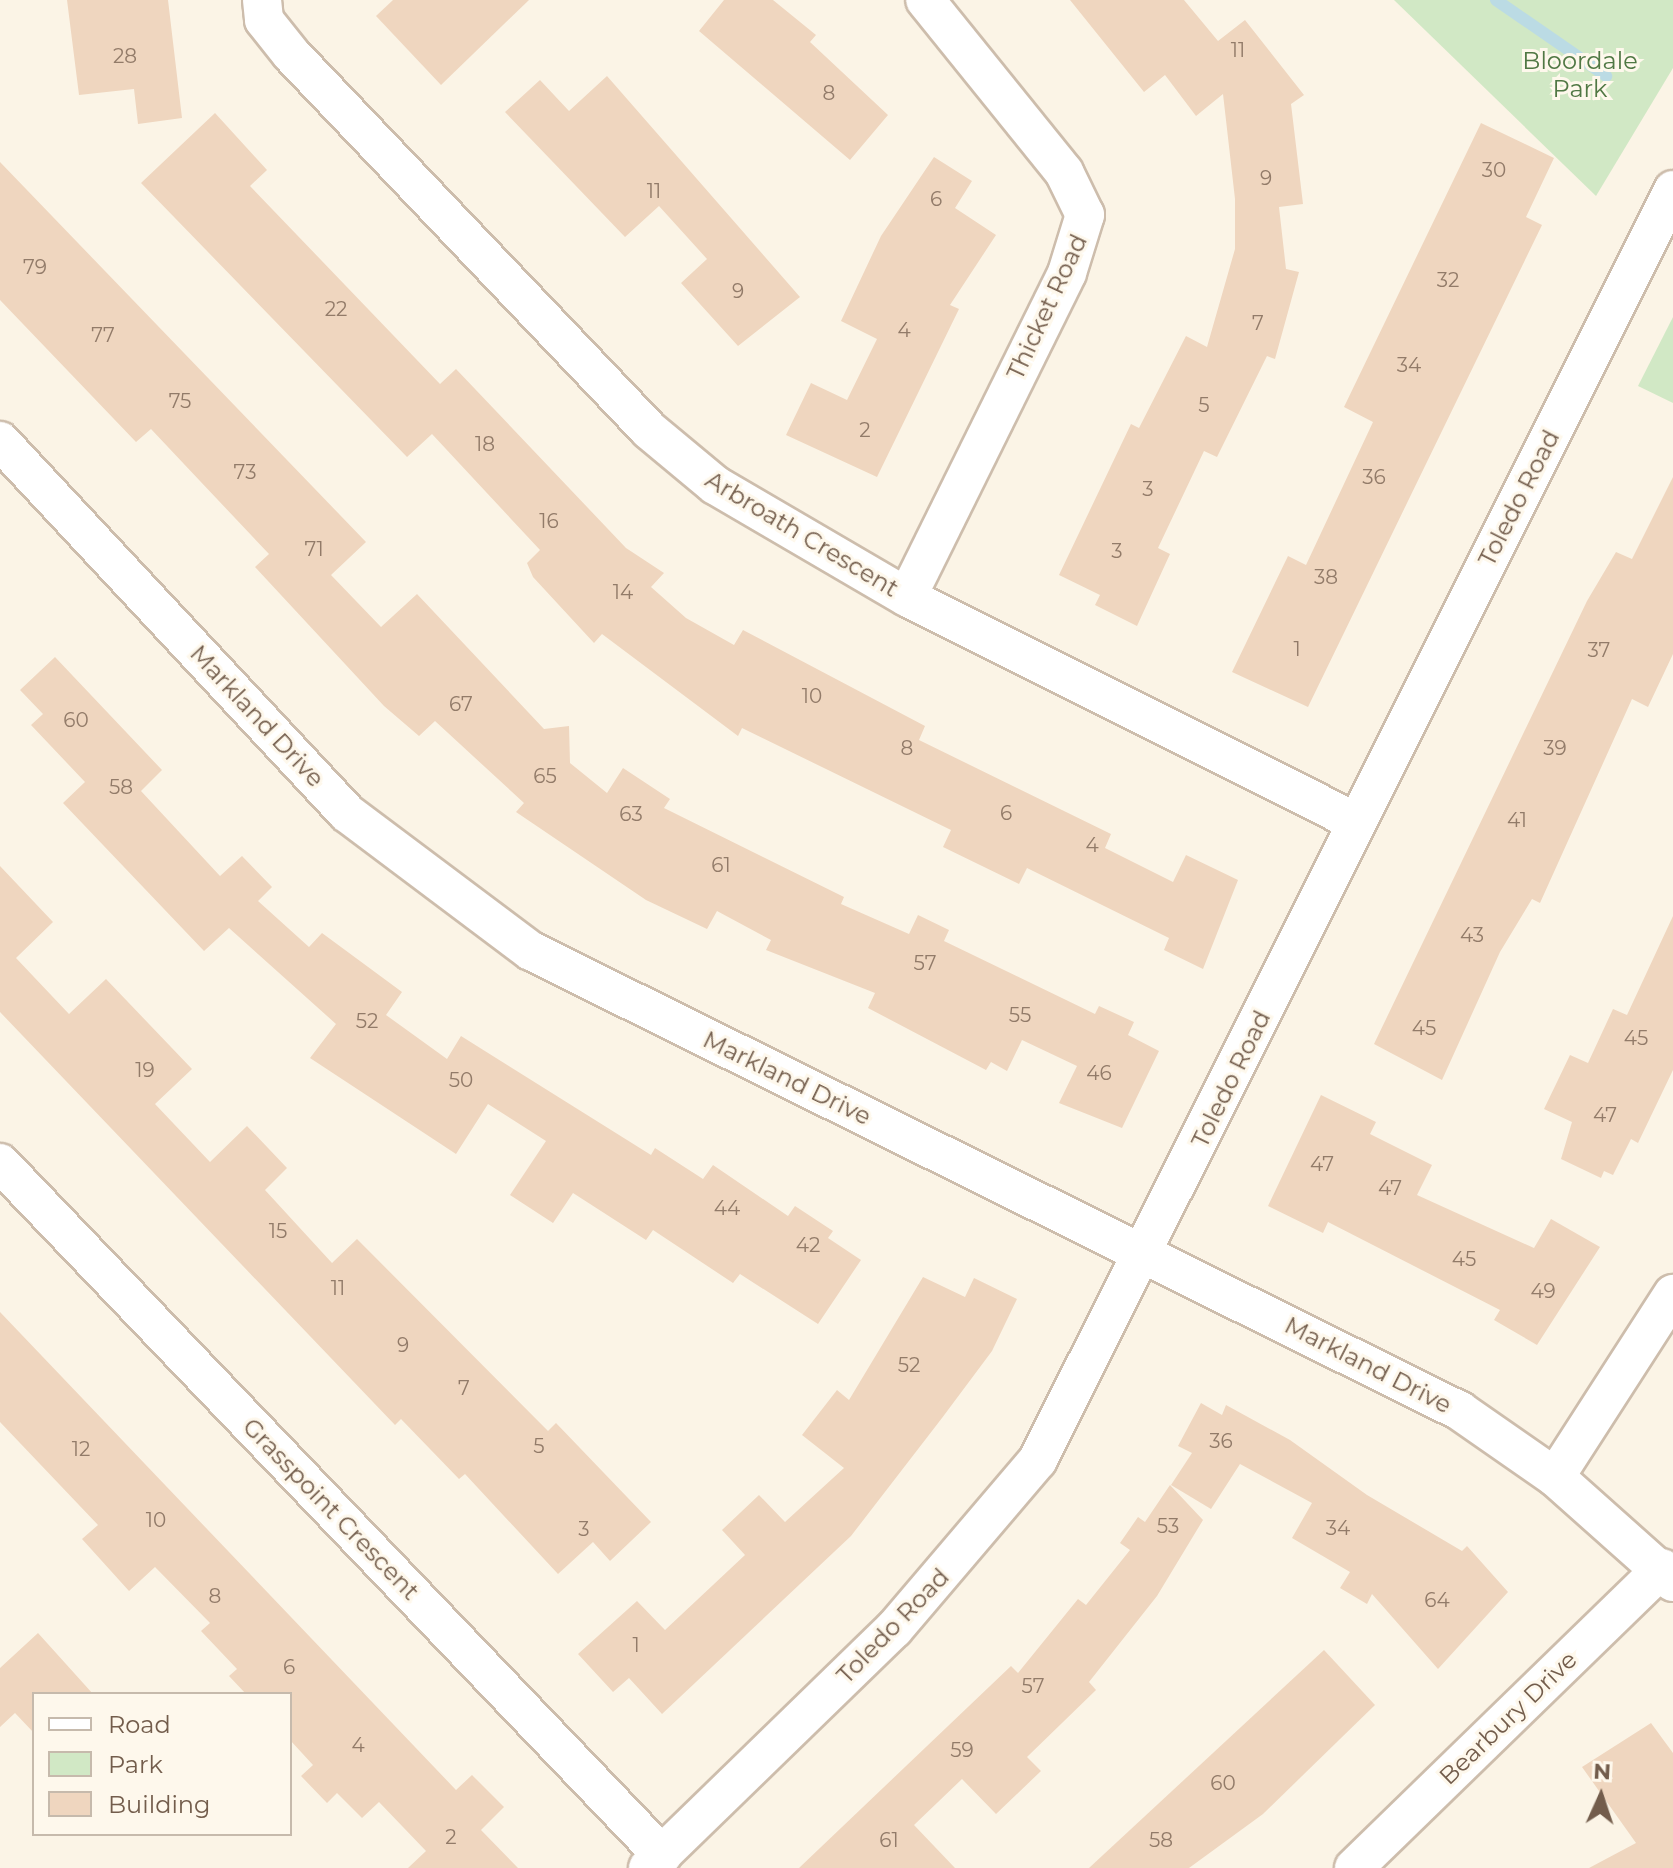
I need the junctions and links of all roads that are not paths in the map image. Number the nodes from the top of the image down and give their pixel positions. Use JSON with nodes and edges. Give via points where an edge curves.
{"nodes":[{"id":1,"x":262,"y":0,"type":"edge"},
{"id":2,"x":925,"y":0,"type":"edge"},
{"id":3,"x":1673,"y":190,"type":"edge"},
{"id":4,"x":0,"y":441,"type":"edge"},
{"id":5,"x":907,"y":597,"type":"junction"},
{"id":6,"x":1356,"y":822,"type":"junction"},
{"id":7,"x":0,"y":1163,"type":"edge"},
{"id":8,"x":1146,"y":1255,"type":"junction"},
{"id":9,"x":1673,"y":1294,"type":"edge"},
{"id":10,"x":1555,"y":1477,"type":"junction"},
{"id":11,"x":1667,"y":1575,"type":"edge"},
{"id":12,"x":655,"y":1862,"type":"edge"},
{"id":13,"x":1354,"y":1868,"type":"edge"}],
"edges":[{"from":1,"to":5,"type":"street","name":"Arbroath Crescent","via":[[264,20],[291,54],[649,430],[715,485]]},
{"from":2,"to":5,"type":"street","name":"Thicket Road","via":[[1064,172],[1085,215],[1067,273]]},
{"from":3,"to":6,"type":"street","name":"Toledo Road"},
{"from":4,"to":8,"type":"street","name":"Markland Drive","via":[[347,813],[531,951]]},
{"from":5,"to":6,"type":"street","name":"Arbroath Crescent"},
{"from":6,"to":8,"type":"street","name":"Toledo Road"},
{"from":7,"to":12,"type":"street","name":"Grasspoint Crescent"},
{"from":8,"to":10,"type":"street","name":"Markland Drive","via":[[1460,1411]]},
{"from":8,"to":12,"type":"street","name":"Toledo Road","via":[[1038,1460],[975,1540]]},
{"from":9,"to":10,"type":"street"},
{"from":10,"to":11,"type":"street","name":"Markland Drive"},
{"from":11,"to":13,"type":"street","name":"Bearbury Drive"}]}
